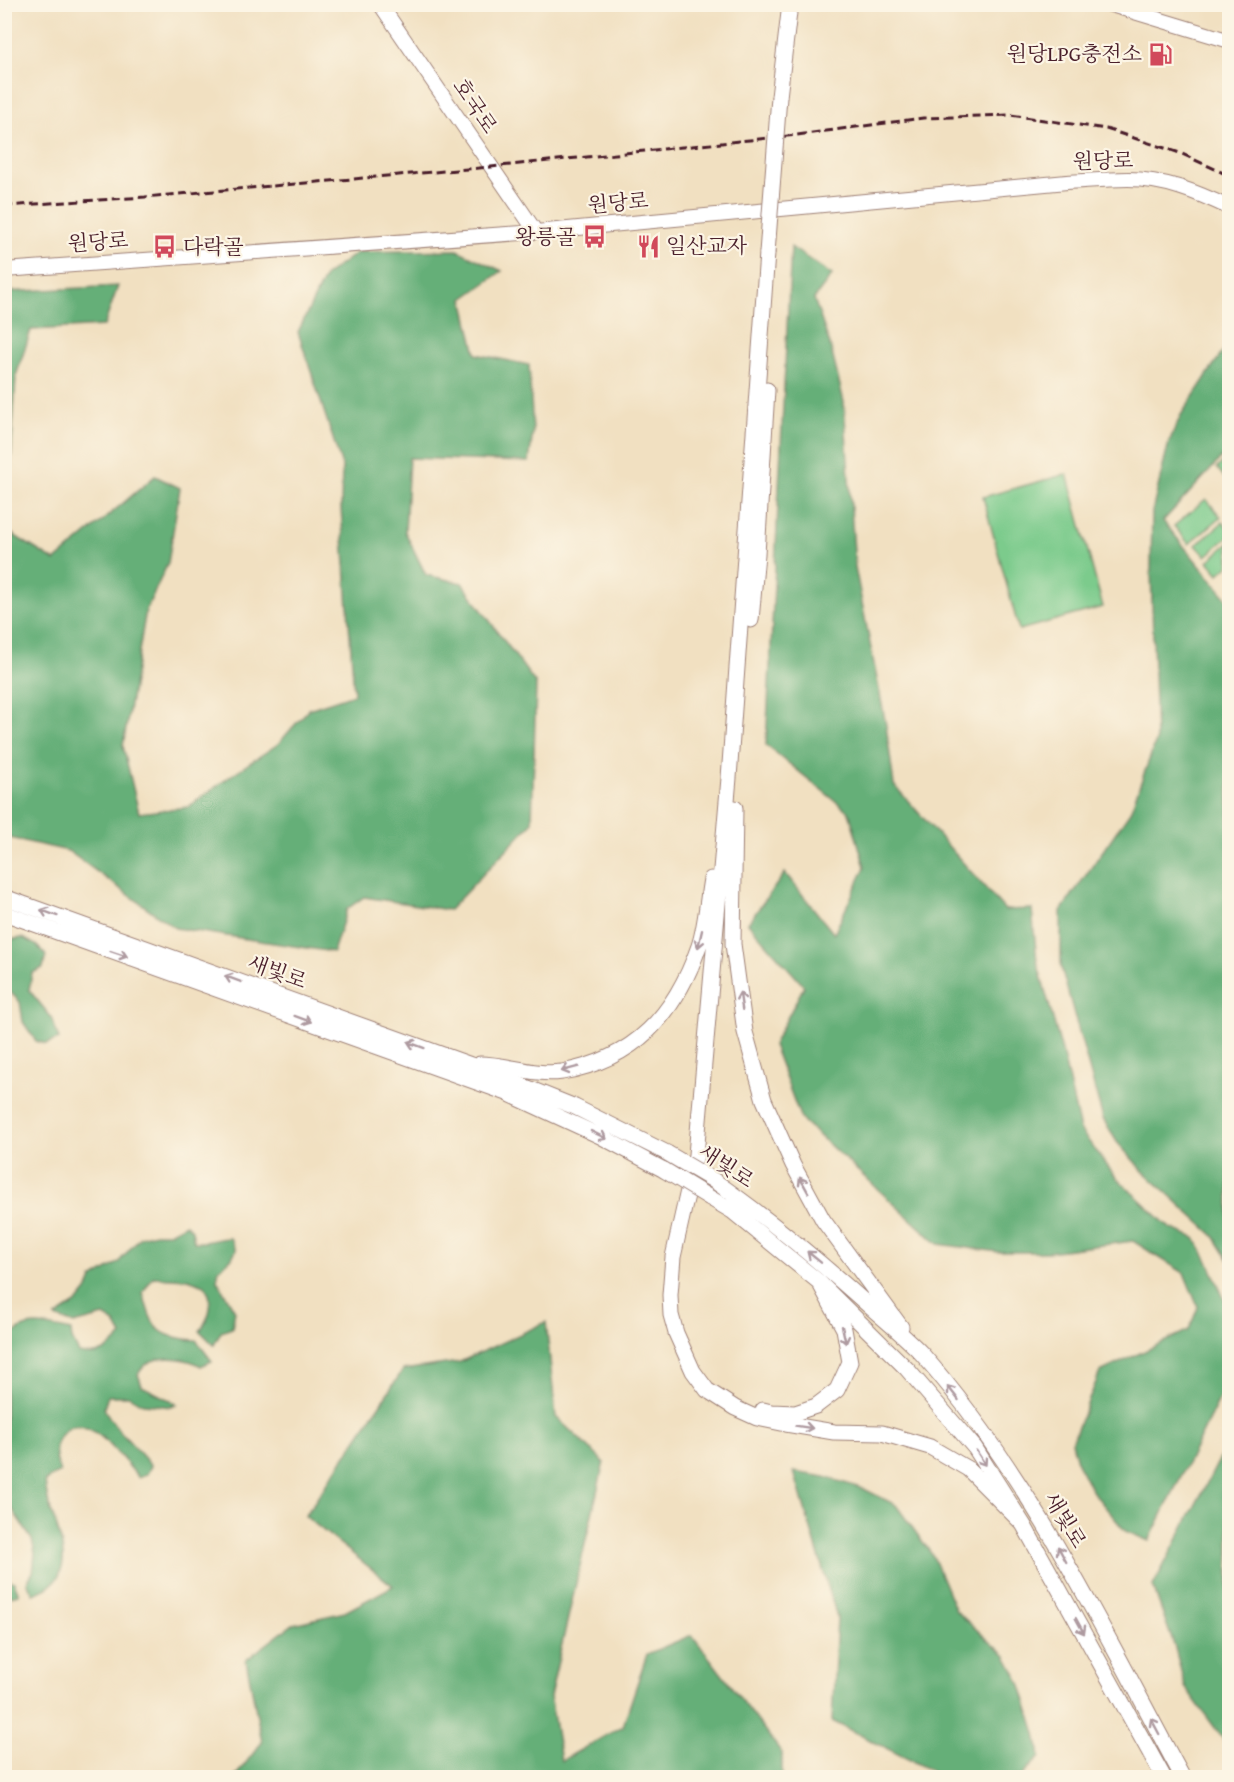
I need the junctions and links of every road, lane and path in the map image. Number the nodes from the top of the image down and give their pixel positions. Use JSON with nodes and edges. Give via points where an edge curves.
{"nodes":[{"id":1,"x":380,"y":4,"type":"edge"},
{"id":2,"x":790,"y":4,"type":"edge"},
{"id":3,"x":798,"y":4,"type":"edge"},
{"id":4,"x":1108,"y":4,"type":"edge"},
{"id":5,"x":1140,"y":4,"type":"edge"},
{"id":6,"x":1230,"y":32,"type":"edge"},
{"id":7,"x":1230,"y":42,"type":"edge"},
{"id":8,"x":783,"y":96,"type":"junction"},
{"id":9,"x":1230,"y":208,"type":"edge"},
{"id":10,"x":536,"y":232,"type":"junction"},
{"id":11,"x":4,"y":270,"type":"edge"},
{"id":12,"x":732,"y":778,"type":"junction"},
{"id":13,"x":4,"y":897,"type":"edge"},
{"id":14,"x":4,"y":913,"type":"edge"},
{"id":15,"x":491,"y":1074,"type":"junction"},
{"id":16,"x":511,"y":1081,"type":"junction"},
{"id":17,"x":819,"y":1282,"type":"junction"},
{"id":18,"x":921,"y":1353,"type":"junction"},
{"id":19,"x":1023,"y":1524,"type":"junction"},
{"id":20,"x":1164,"y":1778,"type":"edge"},
{"id":21,"x":1182,"y":1778,"type":"edge"}],
"edges":[{"from":1,"to":10,"type":"main road","name":"호국로"},
{"from":2,"to":8,"type":"highway"},
{"from":3,"to":8,"type":"highway"},
{"from":4,"to":7,"type":"main road"},
{"from":5,"to":6,"type":"main road"},
{"from":8,"to":12,"type":"highway","via":[[771,253],[757,554]]},
{"from":9,"to":10,"type":"main road","name":"원당로","via":[[1168,184],[1129,179]]},
{"from":10,"to":11,"type":"main road","name":"원당로"},
{"from":12,"to":16,"type":"highway","one_way":true,"via":[[699,945],[674,1000],[653,1028],[628,1047],[596,1062],[560,1072],[535,1072]]},
{"from":17,"to":12,"type":"highway","one_way":true,"via":[[844,1329],[850,1362],[837,1390],[816,1406],[795,1413],[771,1412],[725,1393],[706,1376],[687,1345],[679,1321],[678,1290],[701,1156]]},
{"from":18,"to":12,"type":"highway","one_way":true,"via":[[823,1220],[764,1100],[745,1032],[733,944]]},
{"from":12,"to":19,"type":"highway","one_way":true,"via":[[696,1155],[673,1257],[670,1295],[676,1333],[706,1390],[735,1408],[776,1422],[834,1432],[882,1433],[930,1447],[968,1469]]},
{"from":15,"to":13,"type":"highway","name":"새빛로","one_way":true},
{"from":14,"to":15,"type":"highway","name":"새빛로","one_way":true},
{"from":15,"to":16,"type":"highway"},
{"from":15,"to":16,"type":"highway","name":"새빛로"},
{"from":16,"to":17,"type":"highway","name":"새빛로","one_way":true,"bridge":true,"via":[[732,1211]]},
{"from":18,"to":16,"type":"highway","name":"새빛로","one_way":true,"bridge":true,"via":[[827,1268],[713,1180],[585,1111]]},
{"from":17,"to":19,"type":"highway","name":"새빛로","one_way":true,"via":[[907,1369],[975,1448]]},
{"from":21,"to":18,"type":"highway","name":"새빛로","one_way":true,"via":[[1052,1535],[989,1439]]},
{"from":19,"to":20,"type":"highway","name":"새빛로","one_way":true}]}
